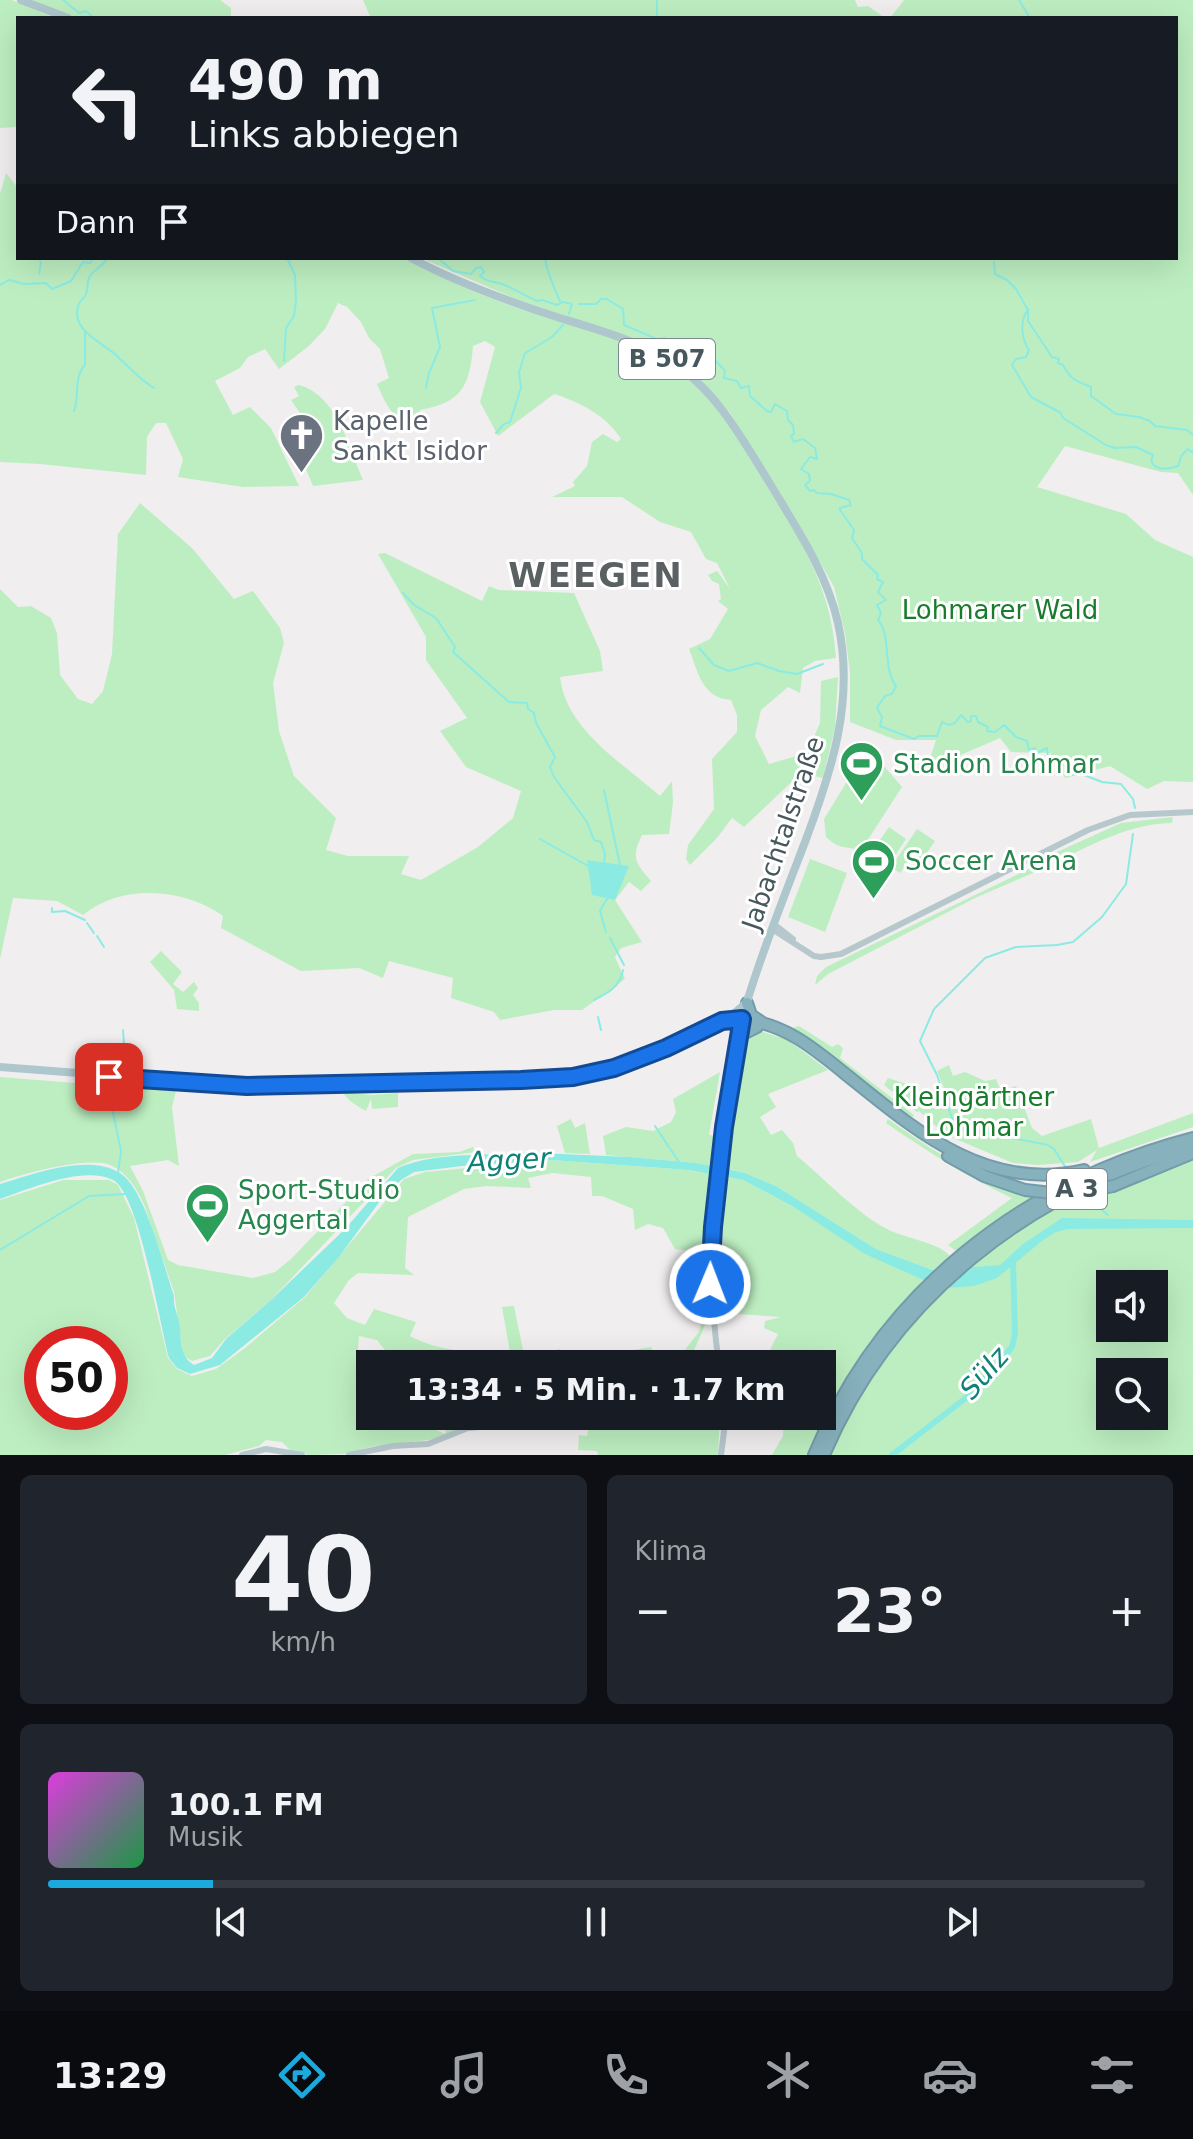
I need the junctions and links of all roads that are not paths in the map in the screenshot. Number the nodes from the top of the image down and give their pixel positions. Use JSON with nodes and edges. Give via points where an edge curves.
{"nodes":[{"id":1,"x":21,"y":0,"type":"edge"},
{"id":2,"x":63,"y":16,"type":"edge"},
{"id":3,"x":415,"y":260,"type":"edge"},
{"id":4,"x":1193,"y":812,"type":"edge"},
{"id":5,"x":773,"y":926,"type":"junction"},
{"id":6,"x":783,"y":936,"type":"junction"},
{"id":7,"x":766,"y":944,"type":"junction"},
{"id":8,"x":834,"y":955,"type":"junction"},
{"id":9,"x":747,"y":1003,"type":"junction"},
{"id":10,"x":728,"y":1019,"type":"junction"},
{"id":11,"x":741,"y":1022,"type":"junction"},
{"id":12,"x":759,"y":1024,"type":"junction"},
{"id":13,"x":737,"y":1042,"type":"junction"},
{"id":14,"x":675,"y":1044,"type":"junction"},
{"id":15,"x":0,"y":1067,"type":"edge"},
{"id":16,"x":908,"y":1126,"type":"junction"},
{"id":17,"x":1193,"y":1138,"type":"edge"},
{"id":18,"x":1193,"y":1150,"type":"edge"},
{"id":19,"x":1109,"y":1165,"type":"junction"},
{"id":20,"x":968,"y":1255,"type":"junction"},
{"id":21,"x":920,"y":1300,"type":"junction"},
{"id":22,"x":717,"y":1350,"type":"edge"},
{"id":23,"x":463,"y":1430,"type":"edge"},
{"id":24,"x":724,"y":1430,"type":"edge"},
{"id":25,"x":242,"y":1455,"type":"edge"},
{"id":26,"x":302,"y":1455,"type":"edge"},
{"id":27,"x":349,"y":1455,"type":"edge"},
{"id":28,"x":721,"y":1455,"type":"edge"},
{"id":29,"x":814,"y":1455,"type":"edge"},
{"id":30,"x":824,"y":1455,"type":"edge"}],
"edges":[{"from":1,"to":2,"type":"main road"},
{"from":3,"to":5,"type":"main road","name":"Jabachtalstraße","number":"B 507","via":[[511,302],[622,338],[681,368],[726,415],[811,554],[838,625],[843,706],[829,778]]},
{"from":4,"to":8,"type":"main road","via":[[1143,813],[1105,823]]},
{"from":5,"to":6,"type":"main road"},
{"from":5,"to":7,"type":"main road","name":"Jabachtalstraße"},
{"from":5,"to":8,"type":"main road","via":[[812,951]]},
{"from":6,"to":7,"type":"main road"},
{"from":6,"to":8,"type":"main road","via":[[805,952]]},
{"from":7,"to":9,"type":"main road","name":"Jabachtalstraße"},
{"from":9,"to":10,"type":"main road"},
{"from":9,"to":11,"type":"main road","name":"Jabachtalstraße"},
{"from":9,"to":12,"type":"highway"},
{"from":10,"to":11,"type":"main road"},
{"from":10,"to":14,"type":"main road"},
{"from":11,"to":12,"type":"highway"},
{"from":11,"to":13,"type":"main road"},
{"from":11,"to":14,"type":"main road"},
{"from":12,"to":13,"type":"highway"},
{"from":12,"to":16,"type":"highway","via":[[797,1041]]},
{"from":13,"to":14,"type":"main road","via":[[731,1031],[718,1029]]},
{"from":13,"to":22,"type":"main road","via":[[711,1245]]},
{"from":14,"to":15,"type":"main road","via":[[603,1071],[521,1080],[247,1086]]},
{"from":16,"to":18,"type":"highway","bridge":true,"via":[[971,1169],[1025,1190],[1070,1195],[1113,1186]]},
{"from":16,"to":19,"type":"highway","via":[[961,1156],[1019,1174],[1061,1175]]},
{"from":17,"to":19,"type":"highway","number":"A 3"},
{"from":18,"to":20,"type":"highway","number":"A 3","via":[[1145,1161],[1079,1188]]},
{"from":19,"to":20,"type":"highway","number":"A 3","via":[[1018,1212]]},
{"from":20,"to":21,"type":"highway","number":"A 3"},
{"from":21,"to":29,"type":"highway","number":"A 3","via":[[881,1340],[852,1382]]},
{"from":21,"to":30,"type":"highway","number":"A 3","via":[[863,1381]]},
{"from":23,"to":27,"type":"main road","via":[[428,1444]]},
{"from":24,"to":28,"type":"main road"},
{"from":25,"to":26,"type":"main road","via":[[266,1449]]}]}
